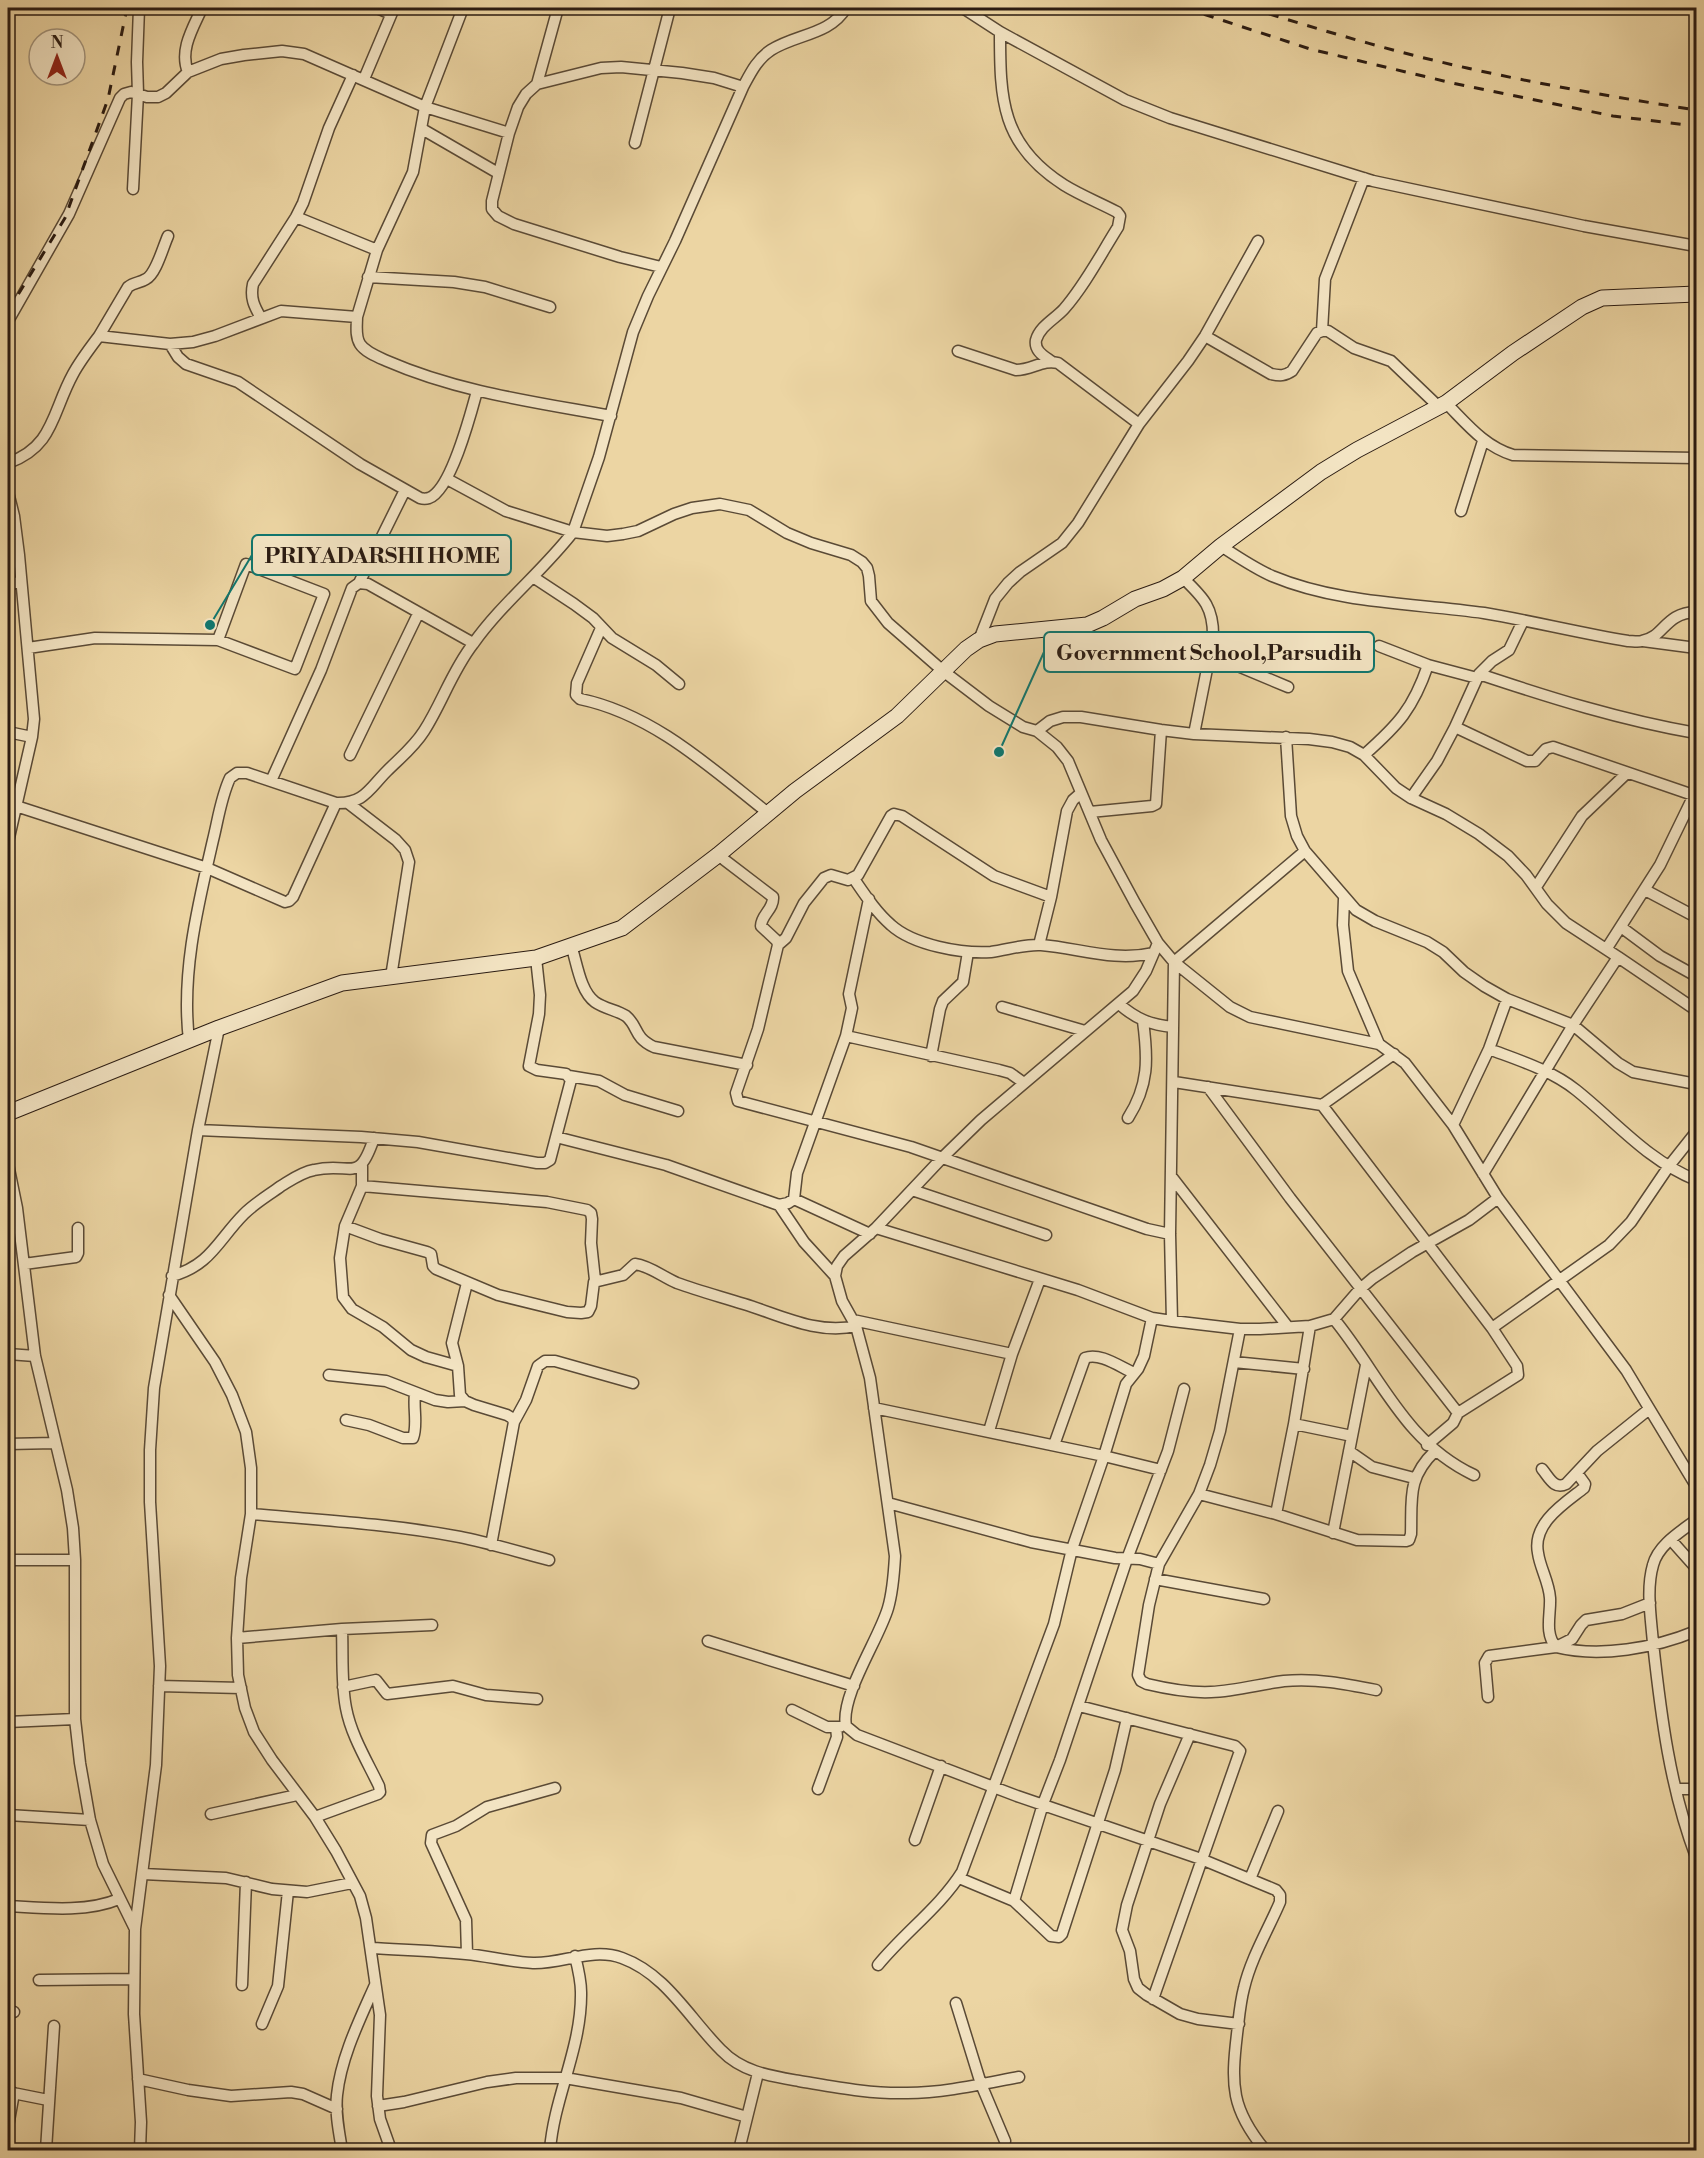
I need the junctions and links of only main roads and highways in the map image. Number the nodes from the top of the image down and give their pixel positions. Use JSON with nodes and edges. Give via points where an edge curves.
{"nodes":[{"id":1,"x":1696,"y":294,"type":"edge"},
{"id":2,"x":8,"y":1113,"type":"edge"}],
"edges":[{"from":1,"to":2,"type":"main road","via":[[1602,298],[1582,307],[1442,405],[1339,461],[1163,590],[1135,599],[1087,625],[995,634],[979,640],[897,716],[622,928],[536,958],[342,983]]}]}
